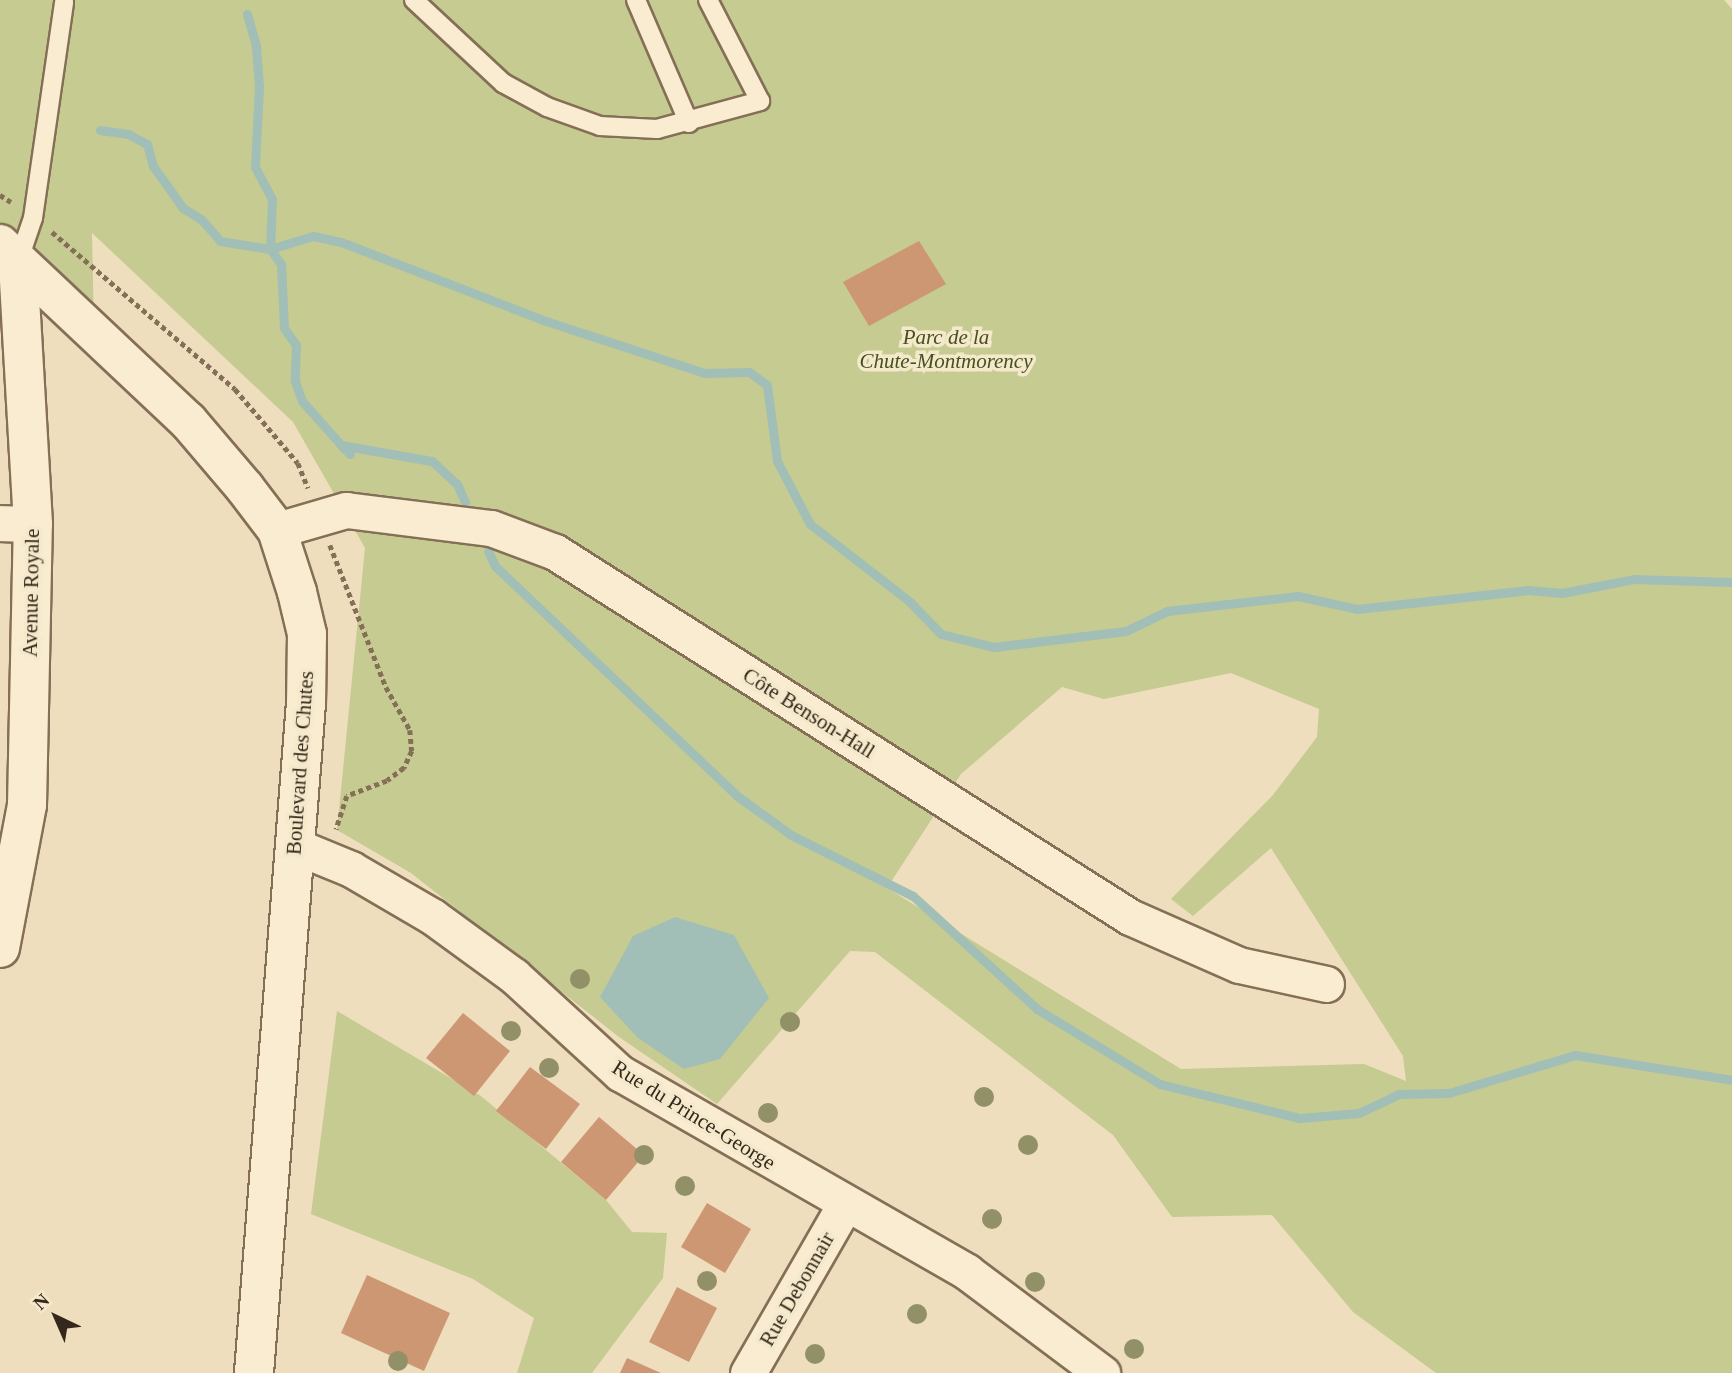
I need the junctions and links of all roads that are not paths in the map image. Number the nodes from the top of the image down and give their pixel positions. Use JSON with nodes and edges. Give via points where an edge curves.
{"nodes":[{"id":1,"x":414,"y":0,"type":"edge"},
{"id":2,"x":636,"y":0,"type":"edge"},
{"id":3,"x":708,"y":0,"type":"edge"},
{"id":4,"x":67,"y":1,"type":"edge"},
{"id":5,"x":689,"y":122,"type":"junction"},
{"id":6,"x":9,"y":253,"type":"edge"},
{"id":7,"x":17,"y":523,"type":"edge"},
{"id":8,"x":277,"y":530,"type":"junction"},
{"id":9,"x":295,"y":846,"type":"junction"},
{"id":10,"x":0,"y":948,"type":"edge"},
{"id":11,"x":1326,"y":984,"type":"dead end"},
{"id":12,"x":845,"y":1205,"type":"junction"},
{"id":13,"x":254,"y":1373,"type":"edge"},
{"id":14,"x":748,"y":1373,"type":"edge"},
{"id":15,"x":1102,"y":1373,"type":"edge"}],
"edges":[{"from":1,"to":5,"type":"lane","via":[[503,83],[547,107],[600,126],[657,129]]},
{"from":2,"to":5,"type":"lane"},
{"from":3,"to":5,"type":"lane","via":[[760,101]]},
{"from":4,"to":6,"type":"lane","via":[[33,218]]},
{"from":6,"to":7,"type":"street","name":"Avenue Royale"},
{"from":6,"to":8,"type":"street","name":"Boulevard des Chutes","via":[[188,421]]},
{"from":7,"to":10,"type":"street","name":"Avenue Royale","via":[[27,805]]},
{"from":8,"to":9,"type":"street","name":"Boulevard des Chutes","via":[[307,634]]},
{"from":8,"to":11,"type":"street","name":"Côte Benson-Hall","via":[[346,510],[491,528],[555,552],[1130,918],[1239,965]]},
{"from":9,"to":12,"type":"street","name":"Rue du Prince-George","via":[[351,869],[433,917],[514,976],[620,1073]]},
{"from":9,"to":13,"type":"street","name":"Boulevard des Chutes"},
{"from":12,"to":14,"type":"street","name":"Rue Debonnair"},
{"from":12,"to":15,"type":"street","name":"Rue du Prince-George","via":[[967,1272]]}]}
